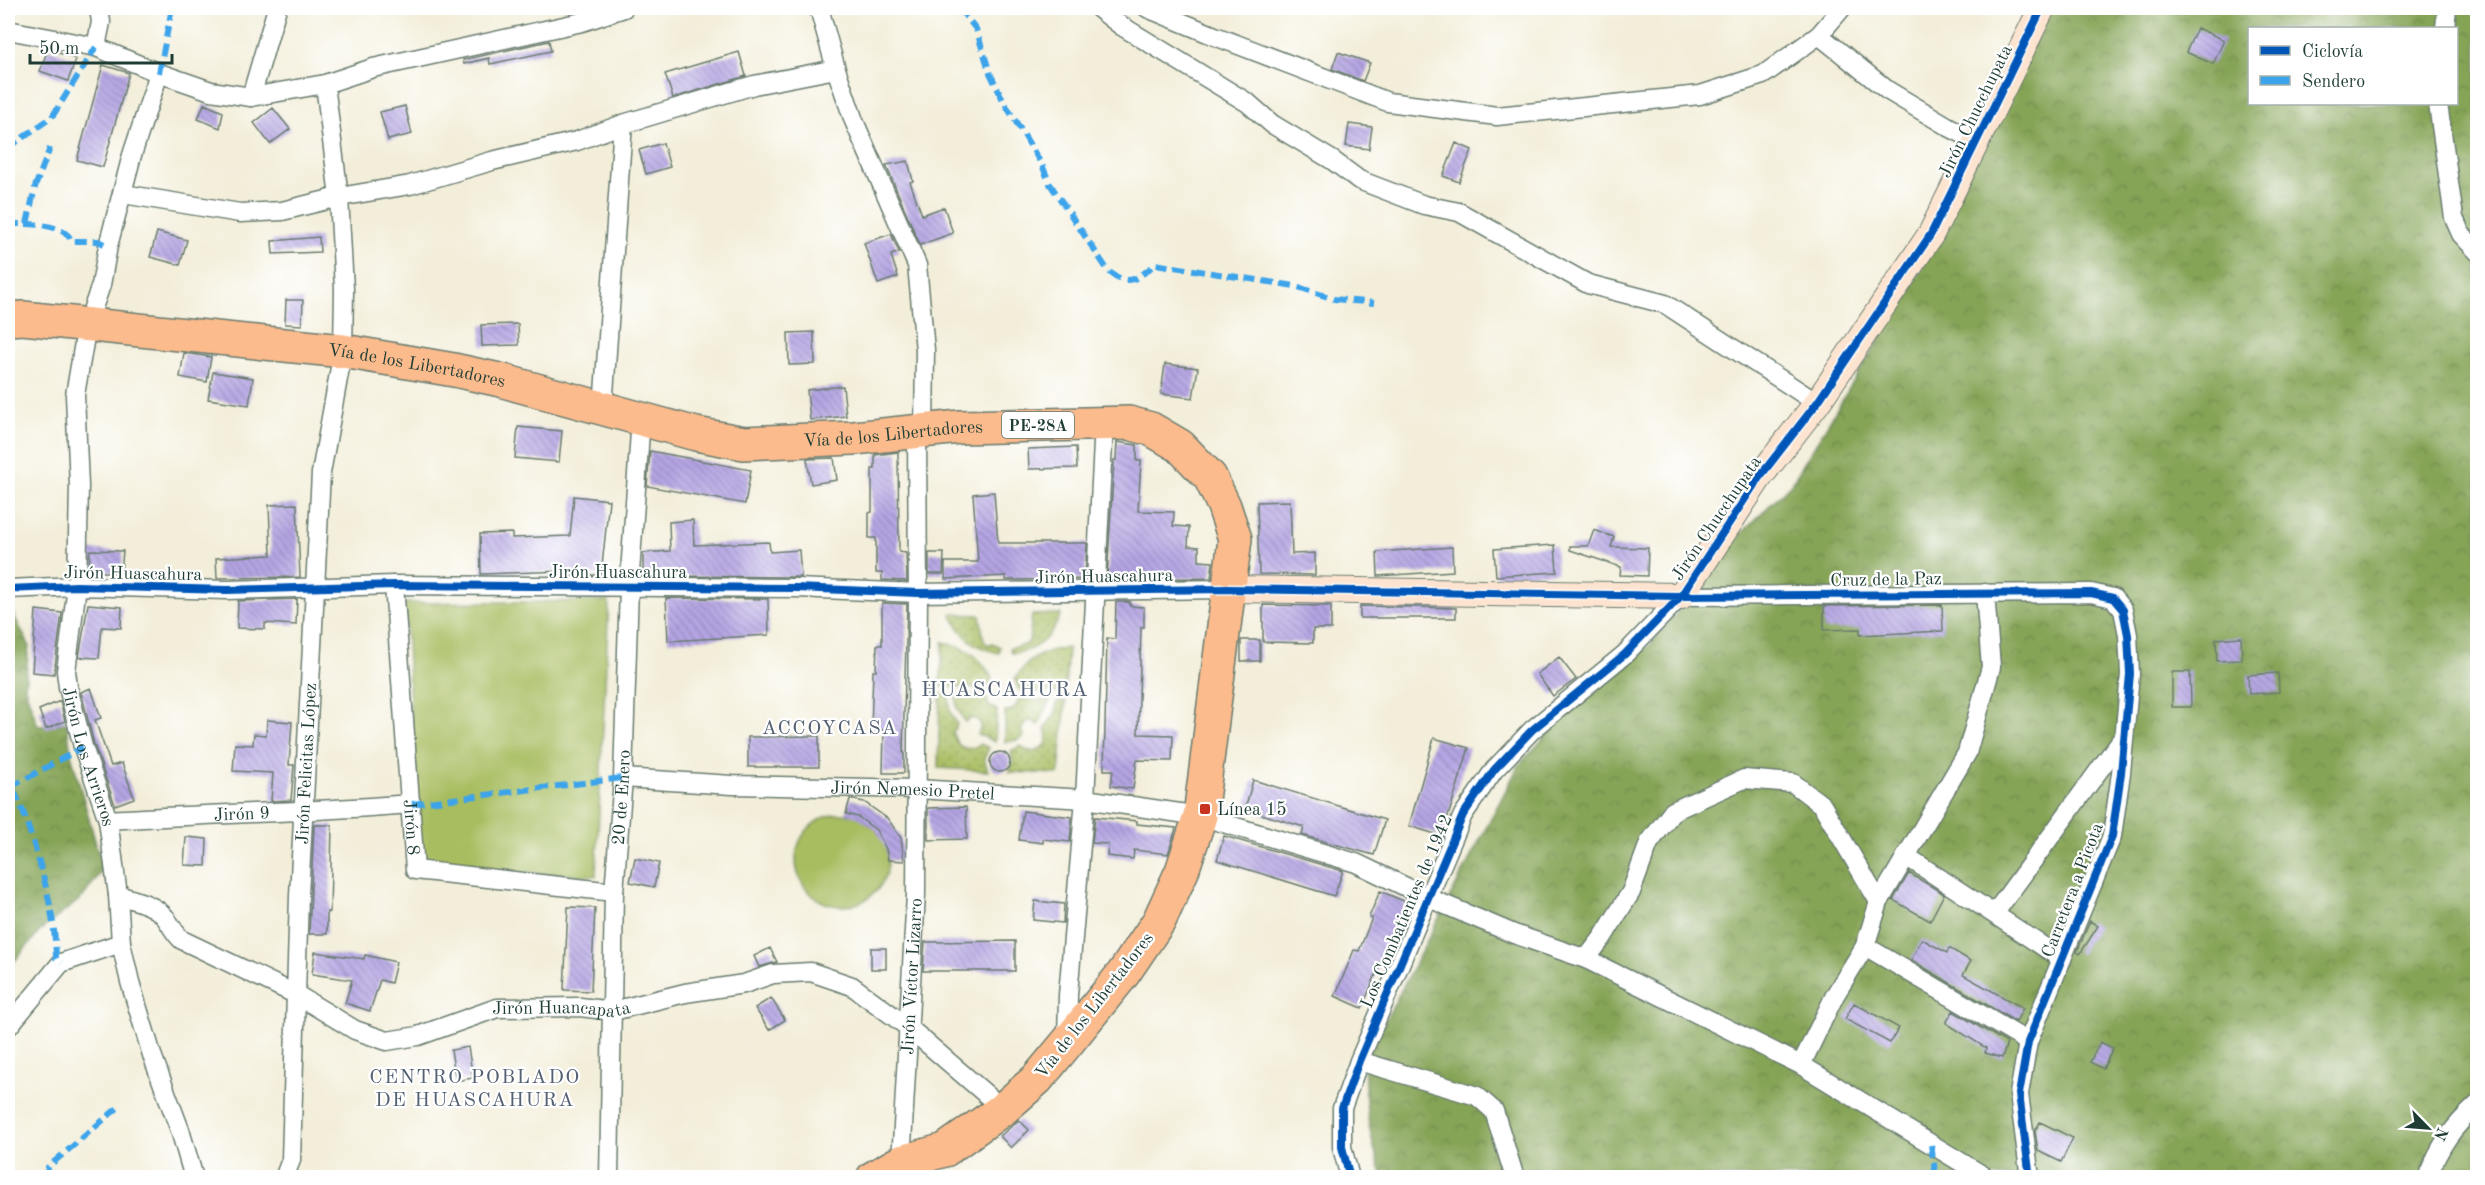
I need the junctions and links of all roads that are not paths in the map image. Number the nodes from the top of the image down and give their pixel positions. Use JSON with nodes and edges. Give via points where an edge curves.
{"nodes":[{"id":1,"x":99,"y":8,"type":"edge"},
{"id":2,"x":278,"y":8,"type":"edge"},
{"id":3,"x":624,"y":8,"type":"edge"},
{"id":4,"x":819,"y":8,"type":"edge"},
{"id":5,"x":1098,"y":8,"type":"edge"},
{"id":6,"x":1147,"y":8,"type":"edge"},
{"id":7,"x":1842,"y":8,"type":"edge"},
{"id":8,"x":2042,"y":8,"type":"edge"},
{"id":9,"x":2447,"y":8,"type":"edge"},
{"id":10,"x":2445,"y":27,"type":"edge"},
{"id":11,"x":8,"y":30,"type":"edge"},
{"id":12,"x":1819,"y":35,"type":"junction"},
{"id":13,"x":96,"y":47,"type":"junction"},
{"id":14,"x":836,"y":69,"type":"junction"},
{"id":15,"x":159,"y":74,"type":"junction"},
{"id":16,"x":325,"y":84,"type":"junction"},
{"id":17,"x":251,"y":97,"type":"junction"},
{"id":18,"x":2438,"y":105,"type":"edge"},
{"id":19,"x":623,"y":124,"type":"junction"},
{"id":20,"x":1977,"y":141,"type":"junction"},
{"id":21,"x":123,"y":194,"type":"junction"},
{"id":22,"x":339,"y":197,"type":"junction"},
{"id":23,"x":2478,"y":252,"type":"edge"},
{"id":24,"x":8,"y":319,"type":"edge"},
{"id":25,"x":87,"y":325,"type":"junction"},
{"id":26,"x":343,"y":351,"type":"junction"},
{"id":27,"x":1817,"y":403,"type":"junction"},
{"id":28,"x":603,"y":408,"type":"junction"},
{"id":29,"x":641,"y":418,"type":"junction"},
{"id":30,"x":1104,"y":423,"type":"junction"},
{"id":31,"x":920,"y":431,"type":"junction"},
{"id":32,"x":394,"y":585,"type":"junction"},
{"id":33,"x":77,"y":586,"type":"junction"},
{"id":34,"x":315,"y":586,"type":"junction"},
{"id":35,"x":629,"y":587,"type":"junction"},
{"id":36,"x":8,"y":589,"type":"edge"},
{"id":37,"x":1229,"y":589,"type":"junction"},
{"id":38,"x":1096,"y":591,"type":"junction"},
{"id":39,"x":918,"y":593,"type":"junction"},
{"id":40,"x":1985,"y":593,"type":"junction"},
{"id":41,"x":2091,"y":593,"type":"joint"},
{"id":42,"x":1681,"y":597,"type":"junction"},
{"id":43,"x":2125,"y":734,"type":"junction"},
{"id":44,"x":623,"y":778,"type":"junction"},
{"id":45,"x":917,"y":789,"type":"junction"},
{"id":46,"x":1085,"y":799,"type":"junction"},
{"id":47,"x":412,"y":804,"type":"junction"},
{"id":48,"x":303,"y":812,"type":"junction"},
{"id":49,"x":1200,"y":816,"type":"junction"},
{"id":50,"x":108,"y":820,"type":"junction"},
{"id":51,"x":1906,"y":856,"type":"junction"},
{"id":52,"x":614,"y":892,"type":"junction"},
{"id":53,"x":118,"y":895,"type":"junction"},
{"id":54,"x":1429,"y":898,"type":"junction"},
{"id":55,"x":1879,"y":902,"type":"junction"},
{"id":56,"x":1994,"y":914,"type":"junction"},
{"id":57,"x":122,"y":943,"type":"junction"},
{"id":58,"x":1865,"y":945,"type":"junction"},
{"id":59,"x":1586,"y":959,"type":"junction"},
{"id":60,"x":2062,"y":959,"type":"junction"},
{"id":61,"x":297,"y":995,"type":"junction"},
{"id":62,"x":613,"y":1011,"type":"junction"},
{"id":63,"x":908,"y":1027,"type":"junction"},
{"id":64,"x":8,"y":1028,"type":"edge"},
{"id":65,"x":2028,"y":1042,"type":"junction"},
{"id":66,"x":1067,"y":1043,"type":"junction"},
{"id":67,"x":1359,"y":1061,"type":"junction"},
{"id":68,"x":1801,"y":1065,"type":"junction"},
{"id":69,"x":2478,"y":1104,"type":"edge"},
{"id":70,"x":1003,"y":1109,"type":"junction"},
{"id":71,"x":902,"y":1162,"type":"junction"},
{"id":72,"x":194,"y":1178,"type":"edge"},
{"id":73,"x":284,"y":1178,"type":"edge"},
{"id":74,"x":609,"y":1178,"type":"edge"},
{"id":75,"x":873,"y":1178,"type":"edge"},
{"id":76,"x":1350,"y":1178,"type":"edge"},
{"id":77,"x":1515,"y":1178,"type":"edge"},
{"id":78,"x":1987,"y":1178,"type":"edge"},
{"id":79,"x":2030,"y":1178,"type":"edge"},
{"id":80,"x":2427,"y":1178,"type":"edge"}],
"edges":[{"from":1,"to":13,"type":"street"},
{"from":2,"to":17,"type":"street"},
{"from":3,"to":16,"type":"street","via":[[582,22],[373,68]]},
{"from":4,"to":14,"type":"street","name":"Jirón Víctor Lizarro"},
{"from":5,"to":27,"type":"street","via":[[1248,103],[1272,124],[1359,180],[1424,205],[1458,212],[1588,284],[1665,304]]},
{"from":6,"to":12,"type":"street","via":[[1388,102],[1497,116],[1700,95],[1763,75]]},
{"from":7,"to":12,"type":"street"},
{"from":8,"to":20,"type":"street","name":"Jirón Chucchupata"},
{"from":9,"to":10,"type":"street"},
{"from":11,"to":13,"type":"street"},
{"from":12,"to":20,"type":"street","via":[[1887,90]]},
{"from":13,"to":15,"type":"street"},
{"from":14,"to":19,"type":"street","via":[[754,85]]},
{"from":14,"to":31,"type":"street","name":"Jirón Víctor Lizarro","via":[[854,121],[917,265],[925,350]]},
{"from":15,"to":17,"type":"street","via":[[211,91]]},
{"from":15,"to":21,"type":"street","name":"Jirón Los Arrieros"},
{"from":16,"to":17,"type":"street"},
{"from":16,"to":22,"type":"street","name":"Jirón Felicitas López"},
{"from":18,"to":23,"type":"street","via":[[2454,218],[2461,234]]},
{"from":19,"to":22,"type":"street","via":[[577,141],[492,160],[410,185]]},
{"from":19,"to":28,"type":"street"},
{"from":20,"to":27,"type":"street","name":"Jirón Chucchupata","via":[[1931,234]]},
{"from":21,"to":22,"type":"street","via":[[240,213],[282,211]]},
{"from":21,"to":25,"type":"street","name":"Jirón Los Arrieros"},
{"from":22,"to":26,"type":"street","name":"Jirón Felicitas López"},
{"from":24,"to":25,"type":"highway","name":"Vía de los Libertadores","number":"PE-28A"},
{"from":25,"to":26,"type":"highway","name":"Vía de los Libertadores","number":"PE-28A"},
{"from":25,"to":33,"type":"street","name":"Jirón Los Arrieros","via":[[75,395],[79,486]]},
{"from":26,"to":28,"type":"highway","name":"Vía de los Libertadores","number":"PE-28A","via":[[500,380]]},
{"from":26,"to":34,"type":"street","name":"Jirón Felicitas López","via":[[321,473]]},
{"from":27,"to":42,"type":"street","name":"Jirón Chucchupata","via":[[1758,479]]},
{"from":28,"to":29,"type":"highway","name":"Vía de los Libertadores","number":"PE-28A"},
{"from":29,"to":31,"type":"highway","name":"Vía de los Libertadores","number":"PE-28A","via":[[744,443]]},
{"from":29,"to":35,"type":"street","name":"20 de Enero"},
{"from":30,"to":31,"type":"highway","name":"Vía de los Libertadores","number":"PE-28A"},
{"from":30,"to":37,"type":"highway","name":"Vía de los Libertadores","number":"PE-28A","via":[[1129,423],[1151,429],[1179,446],[1210,477],[1235,539]]},
{"from":30,"to":38,"type":"street"},
{"from":31,"to":39,"type":"street","name":"Jirón Víctor Lizarro"},
{"from":32,"to":34,"type":"street","name":"Jirón Huascahura"},
{"from":32,"to":35,"type":"street","name":"Jirón Huascahura"},
{"from":32,"to":47,"type":"street","name":"Jirón 8"},
{"from":33,"to":34,"type":"street","name":"Jirón Huascahura","via":[[227,590]]},
{"from":33,"to":36,"type":"street","name":"Jirón Huascahura"},
{"from":33,"to":50,"type":"street","name":"Jirón Los Arrieros","via":[[66,671],[68,687]]},
{"from":34,"to":48,"type":"street","name":"Jirón Felicitas López"},
{"from":35,"to":39,"type":"street","name":"Jirón Huascahura"},
{"from":35,"to":44,"type":"street","name":"20 de Enero"},
{"from":37,"to":38,"type":"street","name":"Jirón Huascahura"},
{"from":37,"to":42,"type":"street","name":"Jirón Chucchupata"},
{"from":37,"to":49,"type":"highway","name":"Vía de los Libertadores","number":"PE-28A"},
{"from":38,"to":39,"type":"street","name":"Jirón Huascahura"},
{"from":38,"to":46,"type":"street"},
{"from":39,"to":45,"type":"street","name":"Jirón Víctor Lizarro"},
{"from":40,"to":41,"type":"street","name":"Cruz de la Paz"},
{"from":40,"to":42,"type":"street","name":"Cruz de la Paz"},
{"from":40,"to":51,"type":"street","via":[[1991,668],[1967,753]]},
{"from":41,"to":43,"type":"street","name":"Carretera a Picota","via":[[2113,598],[2123,610],[2130,674]]},
{"from":42,"to":54,"type":"street","name":"Los Combatientes de 1942","via":[[1625,654],[1532,730],[1494,770],[1463,815]]},
{"from":43,"to":56,"type":"street"},
{"from":43,"to":60,"type":"street","name":"Carretera a Picota","via":[[2112,836]]},
{"from":44,"to":45,"type":"street","name":"Jirón Nemesio Pretel"},
{"from":44,"to":52,"type":"street","name":"20 de Enero"},
{"from":45,"to":46,"type":"street","name":"Jirón Nemesio Pretel"},
{"from":45,"to":63,"type":"street","name":"Jirón Víctor Lizarro"},
{"from":46,"to":49,"type":"street","name":"Jirón Nemesio Pretel"},
{"from":46,"to":66,"type":"street"},
{"from":47,"to":48,"type":"street","name":"Jirón 9"},
{"from":47,"to":52,"type":"street","name":"Jirón 8","via":[[415,870]]},
{"from":48,"to":50,"type":"street","name":"Jirón 9"},
{"from":48,"to":61,"type":"street","name":"Jirón Felicitas López"},
{"from":49,"to":54,"type":"street","name":"Jirón Nemesio Pretel","via":[[1356,863]]},
{"from":49,"to":66,"type":"highway","name":"Vía de los Libertadores","number":"PE-28A","via":[[1182,871],[1159,921],[1123,974]]},
{"from":50,"to":53,"type":"street","name":"Jirón Los Arrieros"},
{"from":51,"to":55,"type":"street"},
{"from":51,"to":56,"type":"street"},
{"from":52,"to":62,"type":"street","name":"20 de Enero"},
{"from":53,"to":57,"type":"street","name":"Jirón Los Arrieros"},
{"from":53,"to":61,"type":"street","name":"Jirón Huancapata","via":[[155,909],[182,940]]},
{"from":54,"to":59,"type":"street","name":"Jirón Nemesio Pretel"},
{"from":54,"to":67,"type":"street","name":"Los Combatientes de 1942"},
{"from":55,"to":58,"type":"street"},
{"from":55,"to":59,"type":"street","via":[[1822,805],[1793,783],[1744,779],[1673,811],[1649,843],[1631,892]]},
{"from":56,"to":60,"type":"street"},
{"from":57,"to":64,"type":"street","via":[[61,963]]},
{"from":57,"to":72,"type":"street","name":"Jirón Los Arrieros","via":[[149,1045]]},
{"from":58,"to":65,"type":"street"},
{"from":58,"to":68,"type":"street","via":[[1834,995]]},
{"from":59,"to":68,"type":"street","name":"Jirón Nemesio Pretel"},
{"from":60,"to":65,"type":"street","name":"Carretera a Picota"},
{"from":61,"to":62,"type":"street","name":"Jirón Huancapata","via":[[355,1030],[387,1041],[418,1036],[497,1008],[580,1007]]},
{"from":61,"to":73,"type":"street","name":"Jirón Felicitas López","via":[[291,1160]]},
{"from":62,"to":63,"type":"street","name":"Jirón Huancapata","via":[[685,993],[744,984],[773,974],[811,972],[852,986]]},
{"from":62,"to":74,"type":"street","name":"20 de Enero"},
{"from":63,"to":70,"type":"street","name":"Jirón Huancapata"},
{"from":63,"to":71,"type":"street","name":"Jirón Víctor Lizarro"},
{"from":65,"to":79,"type":"street","name":"Carretera a Picota","via":[[2019,1094]]},
{"from":66,"to":70,"type":"highway","name":"Vía de los Libertadores","number":"PE-28A","via":[[1037,1079]]},
{"from":67,"to":76,"type":"street","name":"Los Combatientes de 1942","via":[[1342,1108],[1342,1147]]},
{"from":67,"to":77,"type":"street","via":[[1477,1096],[1487,1103],[1494,1111]]},
{"from":68,"to":78,"type":"street","name":"Jirón Nemesio Pretel"},
{"from":69,"to":80,"type":"street","via":[[2438,1150]]},
{"from":70,"to":71,"type":"highway","name":"Vía de los Libertadores","number":"PE-28A","via":[[945,1150]]},
{"from":71,"to":75,"type":"highway","name":"Vía de los Libertadores","number":"PE-28A"}]}
